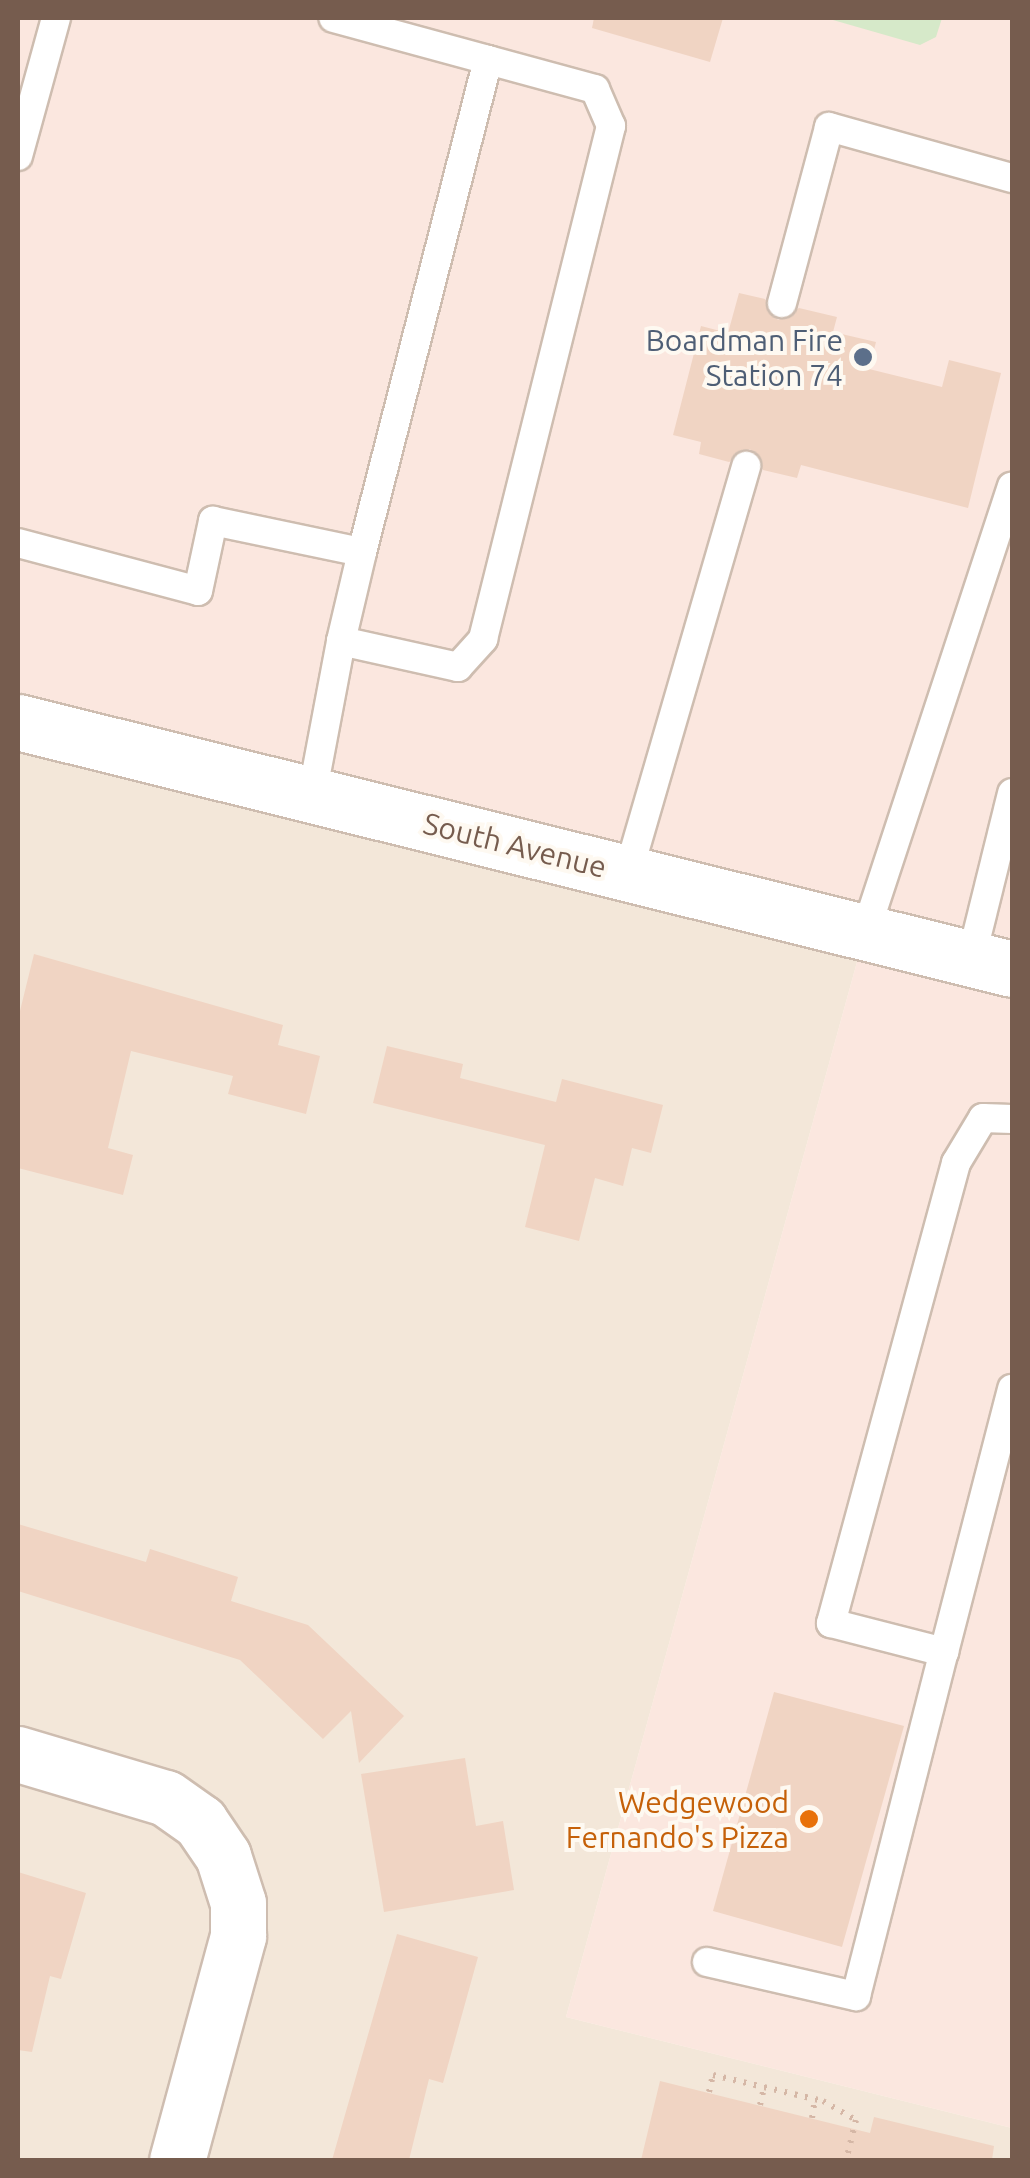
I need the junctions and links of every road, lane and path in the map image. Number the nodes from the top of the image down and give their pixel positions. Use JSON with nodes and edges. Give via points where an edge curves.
{"nodes":[{"id":1,"x":56,"y":18,"type":"edge"},
{"id":2,"x":332,"y":18,"type":"edge"},
{"id":3,"x":488,"y":60,"type":"junction"},
{"id":4,"x":18,"y":156,"type":"edge"},
{"id":5,"x":1012,"y":178,"type":"edge"},
{"id":6,"x":782,"y":304,"type":"dead end"},
{"id":7,"x":746,"y":466,"type":"dead end"},
{"id":8,"x":1012,"y":488,"type":"edge"},
{"id":9,"x":18,"y":543,"type":"edge"},
{"id":10,"x":362,"y":552,"type":"junction"},
{"id":11,"x":341,"y":641,"type":"junction"},
{"id":12,"x":18,"y":722,"type":"edge"},
{"id":13,"x":312,"y":795,"type":"junction"},
{"id":14,"x":1012,"y":798,"type":"edge"},
{"id":15,"x":628,"y":874,"type":"junction"},
{"id":16,"x":865,"y":933,"type":"junction"},
{"id":17,"x":992,"y":964,"type":"edge"},
{"id":18,"x":1012,"y":1119,"type":"edge"},
{"id":19,"x":1012,"y":1389,"type":"edge"},
{"id":20,"x":944,"y":1652,"type":"junction"},
{"id":21,"x":18,"y":1754,"type":"edge"},
{"id":22,"x":707,"y":1962,"type":"dead end"},
{"id":23,"x":764,"y":2087,"type":"junction"},
{"id":24,"x":709,"y":2092,"type":"dead end"},
{"id":25,"x":815,"y":2099,"type":"junction"},
{"id":26,"x":760,"y":2105,"type":"dead end"},
{"id":27,"x":812,"y":2118,"type":"dead end"},
{"id":28,"x":177,"y":2160,"type":"edge"},
{"id":29,"x":846,"y":2160,"type":"edge"}],
"edges":[{"from":1,"to":4,"type":"lane"},
{"from":2,"to":3,"type":"lane"},
{"from":3,"to":10,"type":"lane"},
{"from":3,"to":11,"type":"lane","via":[[595,89],[612,126],[483,639],[458,667]]},
{"from":5,"to":6,"type":"lane","via":[[829,127]]},
{"from":7,"to":15,"type":"lane"},
{"from":8,"to":16,"type":"lane"},
{"from":9,"to":10,"type":"lane","via":[[198,591],[214,522]]},
{"from":10,"to":11,"type":"lane"},
{"from":11,"to":13,"type":"lane"},
{"from":12,"to":13,"type":"main road","name":"South Avenue"},
{"from":13,"to":15,"type":"main road","name":"South Avenue"},
{"from":14,"to":17,"type":"lane"},
{"from":15,"to":16,"type":"main road","name":"South Avenue"},
{"from":16,"to":17,"type":"main road","name":"South Avenue"},
{"from":18,"to":20,"type":"lane","via":[[983,1118],[956,1163],[831,1623]]},
{"from":19,"to":20,"type":"lane"},
{"from":20,"to":22,"type":"lane","via":[[856,1996]]},
{"from":21,"to":28,"type":"main road","via":[[166,1798],[200,1822],[223,1856],[238,1903],[238,1936]]},
{"from":23,"to":24,"type":"path","via":[[714,2075]]},
{"from":23,"to":25,"type":"path"},
{"from":23,"to":26,"type":"path"},
{"from":25,"to":27,"type":"path"},
{"from":25,"to":29,"type":"path","via":[[856,2120]]}]}
